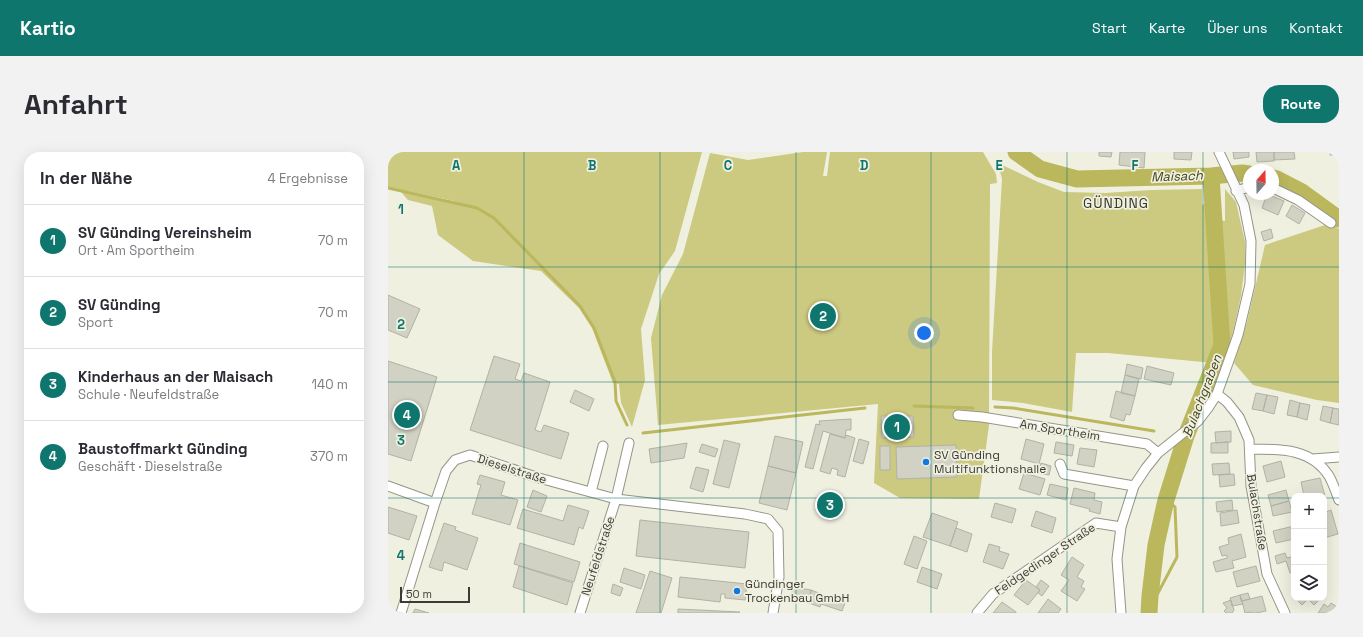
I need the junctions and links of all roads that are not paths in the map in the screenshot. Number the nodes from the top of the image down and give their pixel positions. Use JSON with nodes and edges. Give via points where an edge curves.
{"nodes":[{"id":1,"x":1221,"y":156,"type":"edge"},
{"id":2,"x":1243,"y":187,"type":"edge"},
{"id":3,"x":1236,"y":188,"type":"junction"},
{"id":4,"x":1279,"y":191,"type":"edge"},
{"id":5,"x":1331,"y":223,"type":"dead end"},
{"id":6,"x":1217,"y":394,"type":"junction"},
{"id":7,"x":958,"y":415,"type":"dead end"},
{"id":8,"x":629,"y":443,"type":"dead end"},
{"id":9,"x":603,"y":446,"type":"dead end"},
{"id":10,"x":1250,"y":449,"type":"junction"},
{"id":11,"x":1158,"y":453,"type":"junction"},
{"id":12,"x":1339,"y":457,"type":"edge"},
{"id":13,"x":1313,"y":459,"type":"junction"},
{"id":14,"x":1060,"y":464,"type":"dead end"},
{"id":15,"x":388,"y":486,"type":"edge"},
{"id":16,"x":1134,"y":486,"type":"junction"},
{"id":17,"x":591,"y":492,"type":"junction"},
{"id":18,"x":616,"y":499,"type":"junction"},
{"id":19,"x":1339,"y":500,"type":"edge"},
{"id":20,"x":435,"y":503,"type":"junction"},
{"id":21,"x":1121,"y":527,"type":"junction"},
{"id":22,"x":980,"y":612,"type":"edge"},
{"id":23,"x":402,"y":613,"type":"edge"},
{"id":24,"x":580,"y":613,"type":"edge"},
{"id":25,"x":773,"y":613,"type":"edge"},
{"id":26,"x":1121,"y":613,"type":"edge"},
{"id":27,"x":1285,"y":613,"type":"edge"}],
"edges":[{"from":1,"to":3,"type":"street"},
{"from":2,"to":3,"type":"street"},
{"from":3,"to":6,"type":"street","via":[[1244,206],[1251,241],[1250,284],[1238,336]]},
{"from":4,"to":5,"type":"street","via":[[1298,200]]},
{"from":6,"to":10,"type":"street","name":"Bulachstraße","via":[[1238,417],[1249,440]]},
{"from":6,"to":11,"type":"street","via":[[1198,421]]},
{"from":7,"to":11,"type":"street","name":"Am Sportheim","via":[[1147,444]]},
{"from":8,"to":18,"type":"street"},
{"from":9,"to":17,"type":"street"},
{"from":10,"to":13,"type":"street","via":[[1284,449]]},
{"from":10,"to":27,"type":"street","name":"Bulachstraße","via":[[1251,486],[1267,574]]},
{"from":11,"to":16,"type":"street"},
{"from":12,"to":13,"type":"street"},
{"from":13,"to":19,"type":"street","via":[[1329,476]]},
{"from":14,"to":16,"type":"street","via":[[1064,474]]},
{"from":15,"to":20,"type":"street"},
{"from":16,"to":21,"type":"street"},
{"from":17,"to":18,"type":"street","name":"Dieselstraße"},
{"from":17,"to":20,"type":"street","name":"Dieselstraße","via":[[470,455],[455,460],[446,471]]},
{"from":18,"to":24,"type":"street","name":"Neufeldstraße"},
{"from":18,"to":25,"type":"street","name":"Dieselstraße","via":[[768,519],[778,531],[779,577]]},
{"from":20,"to":23,"type":"street","name":"Dieselstraße"},
{"from":21,"to":22,"type":"street","name":"Feldgedinger Straße","via":[[1096,523],[993,594]]},
{"from":21,"to":26,"type":"street","via":[[1116,559]]}]}
